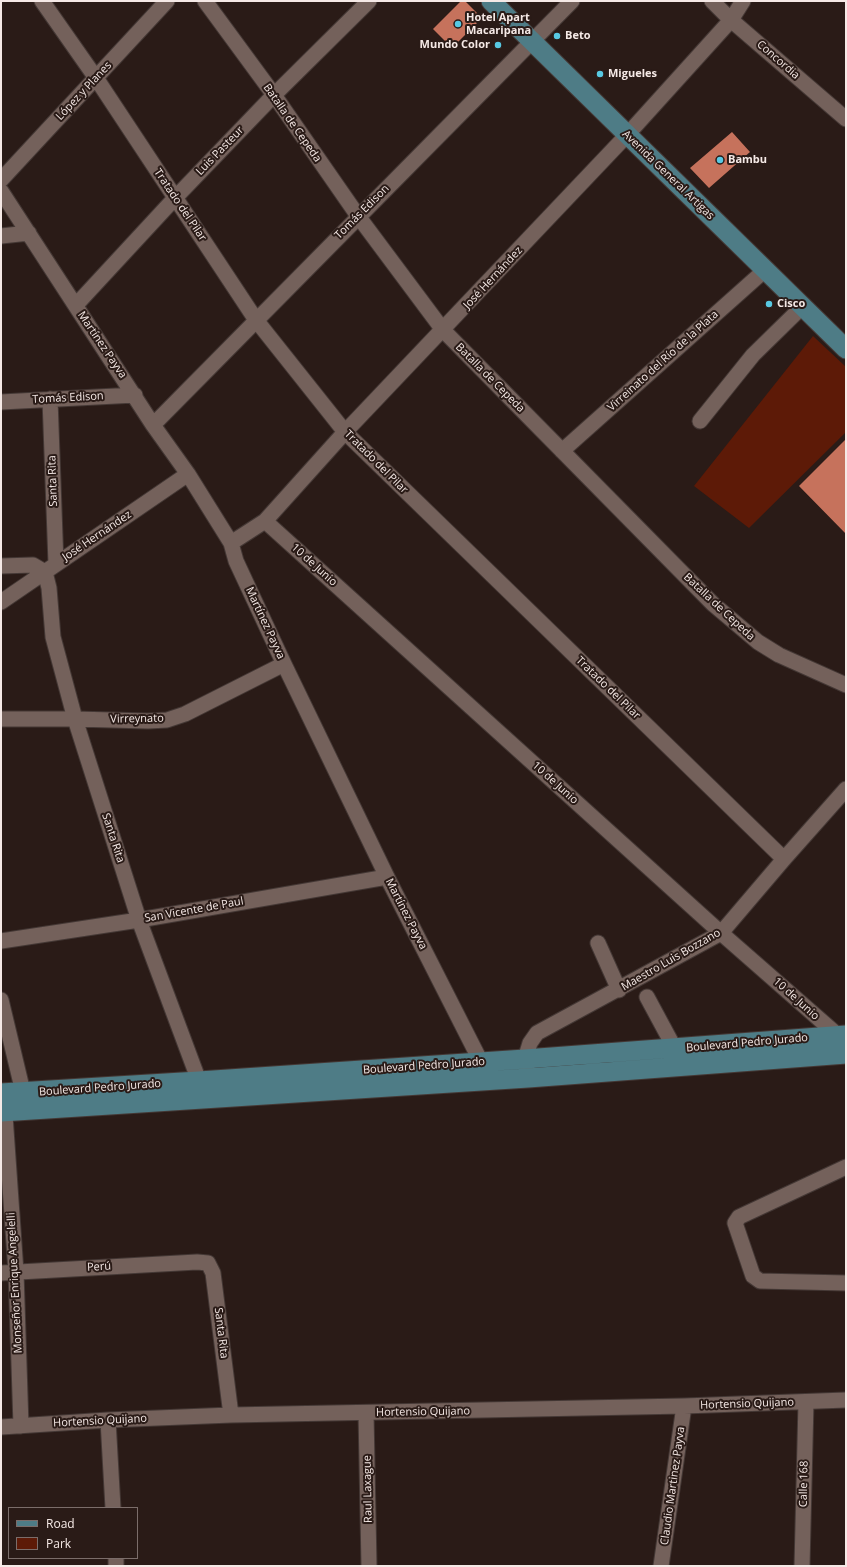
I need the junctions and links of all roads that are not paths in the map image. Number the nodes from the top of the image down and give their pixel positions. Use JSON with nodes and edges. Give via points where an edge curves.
{"nodes":[{"id":1,"x":42,"y":1,"type":"edge"},
{"id":2,"x":167,"y":1,"type":"edge"},
{"id":3,"x":205,"y":1,"type":"edge"},
{"id":4,"x":369,"y":1,"type":"edge"},
{"id":5,"x":491,"y":1,"type":"edge"},
{"id":6,"x":572,"y":1,"type":"edge"},
{"id":7,"x":712,"y":1,"type":"edge"},
{"id":8,"x":743,"y":1,"type":"edge"},
{"id":9,"x":731,"y":20,"type":"junction"},
{"id":10,"x":532,"y":42,"type":"junction"},
{"id":11,"x":96,"y":78,"type":"junction"},
{"id":12,"x":274,"y":95,"type":"junction"},
{"id":13,"x":846,"y":119,"type":"edge"},
{"id":14,"x":627,"y":135,"type":"junction"},
{"id":15,"x":1,"y":180,"type":"edge"},
{"id":16,"x":1,"y":191,"type":"edge"},
{"id":17,"x":175,"y":198,"type":"junction"},
{"id":18,"x":358,"y":216,"type":"junction"},
{"id":19,"x":29,"y":233,"type":"junction"},
{"id":20,"x":1,"y":236,"type":"edge"},
{"id":21,"x":765,"y":270,"type":"junction"},
{"id":22,"x":76,"y":306,"type":"junction"},
{"id":23,"x":802,"y":307,"type":"junction"},
{"id":24,"x":256,"y":320,"type":"junction"},
{"id":25,"x":443,"y":330,"type":"junction"},
{"id":26,"x":846,"y":349,"type":"edge"},
{"id":27,"x":135,"y":395,"type":"junction"},
{"id":28,"x":50,"y":399,"type":"junction"},
{"id":29,"x":1,"y":402,"type":"edge"},
{"id":30,"x":700,"y":421,"type":"dead end"},
{"id":31,"x":153,"y":425,"type":"junction"},
{"id":32,"x":345,"y":432,"type":"junction"},
{"id":33,"x":562,"y":451,"type":"junction"},
{"id":34,"x":188,"y":474,"type":"junction"},
{"id":35,"x":265,"y":521,"type":"junction"},
{"id":36,"x":231,"y":543,"type":"junction"},
{"id":37,"x":1,"y":566,"type":"edge"},
{"id":38,"x":50,"y":568,"type":"junction"},
{"id":39,"x":1,"y":602,"type":"edge"},
{"id":40,"x":284,"y":664,"type":"junction"},
{"id":41,"x":846,"y":685,"type":"edge"},
{"id":42,"x":1,"y":719,"type":"edge"},
{"id":43,"x":75,"y":719,"type":"junction"},
{"id":44,"x":846,"y":789,"type":"edge"},
{"id":45,"x":784,"y":859,"type":"junction"},
{"id":46,"x":387,"y":876,"type":"junction"},
{"id":47,"x":139,"y":920,"type":"junction"},
{"id":48,"x":721,"y":933,"type":"junction"},
{"id":49,"x":1,"y":940,"type":"edge"},
{"id":50,"x":598,"y":943,"type":"dead end"},
{"id":51,"x":619,"y":990,"type":"junction"},
{"id":52,"x":647,"y":997,"type":"dead end"},
{"id":53,"x":1,"y":1000,"type":"edge"},
{"id":54,"x":843,"y":1037,"type":"edge"},
{"id":55,"x":675,"y":1049,"type":"junction"},
{"id":56,"x":846,"y":1054,"type":"edge"},
{"id":57,"x":525,"y":1059,"type":"junction"},
{"id":58,"x":481,"y":1062,"type":"junction"},
{"id":59,"x":528,"y":1078,"type":"junction"},
{"id":60,"x":481,"y":1081,"type":"junction"},
{"id":61,"x":278,"y":1085,"type":"junction"},
{"id":62,"x":201,"y":1090,"type":"junction"},
{"id":63,"x":2,"y":1093,"type":"edge"},
{"id":64,"x":13,"y":1106,"type":"edge"},
{"id":65,"x":846,"y":1167,"type":"edge"},
{"id":66,"x":198,"y":1262,"type":"joint"},
{"id":67,"x":8,"y":1272,"type":"edge"},
{"id":68,"x":846,"y":1283,"type":"edge"},
{"id":69,"x":846,"y":1400,"type":"edge"},
{"id":70,"x":806,"y":1402,"type":"junction"},
{"id":71,"x":684,"y":1406,"type":"junction"},
{"id":72,"x":366,"y":1413,"type":"junction"},
{"id":73,"x":232,"y":1415,"type":"junction"},
{"id":74,"x":108,"y":1420,"type":"junction"},
{"id":75,"x":21,"y":1426,"type":"junction"},
{"id":76,"x":1,"y":1427,"type":"edge"},
{"id":77,"x":113,"y":1507,"type":"edge"},
{"id":78,"x":370,"y":1566,"type":"edge"},
{"id":79,"x":662,"y":1566,"type":"edge"},
{"id":80,"x":802,"y":1566,"type":"edge"}],
"edges":[{"from":1,"to":11,"type":"street","name":"Tratado del Pilar"},
{"from":2,"to":11,"type":"street","name":"López y Planes"},
{"from":3,"to":12,"type":"street","name":"Batalla de Cepeda"},
{"from":4,"to":12,"type":"street","name":"Luis Pasteur"},
{"from":5,"to":10,"type":"main road","name":"Avenida General Artigas"},
{"from":6,"to":10,"type":"street","name":"Tomás Edison"},
{"from":7,"to":9,"type":"street","name":"Concordia"},
{"from":8,"to":9,"type":"street","name":"José Hernández"},
{"from":9,"to":13,"type":"street","name":"Concordia"},
{"from":9,"to":14,"type":"street","name":"José Hernández"},
{"from":10,"to":14,"type":"main road","name":"Avenida General Artigas"},
{"from":10,"to":18,"type":"street","name":"Tomás Edison"},
{"from":11,"to":15,"type":"street","name":"López y Planes"},
{"from":11,"to":17,"type":"street","name":"Tratado del Pilar"},
{"from":12,"to":17,"type":"street","name":"Luis Pasteur"},
{"from":12,"to":18,"type":"street","name":"Batalla de Cepeda"},
{"from":14,"to":21,"type":"main road","name":"Avenida General Artigas"},
{"from":14,"to":25,"type":"street","name":"José Hernández"},
{"from":16,"to":19,"type":"street","name":"Martínez Payva"},
{"from":17,"to":22,"type":"street","name":"Luis Pasteur"},
{"from":17,"to":24,"type":"street","name":"Tratado del Pilar"},
{"from":18,"to":24,"type":"street","name":"Tomás Edison"},
{"from":18,"to":25,"type":"street","name":"Batalla de Cepeda"},
{"from":19,"to":20,"type":"street"},
{"from":19,"to":22,"type":"street","name":"Martínez Payva"},
{"from":21,"to":23,"type":"main road","name":"Avenida General Artigas"},
{"from":21,"to":33,"type":"street","name":"Virreinato del Río de la Plata"},
{"from":22,"to":27,"type":"street","name":"Martínez Payva"},
{"from":23,"to":26,"type":"main road","name":"Avenida General Artigas"},
{"from":23,"to":30,"type":"street","via":[[753,355]]},
{"from":24,"to":31,"type":"street","name":"Tomás Edison"},
{"from":24,"to":32,"type":"street","name":"Tratado del Pilar"},
{"from":25,"to":32,"type":"street","name":"José Hernández"},
{"from":25,"to":33,"type":"street","name":"Batalla de Cepeda"},
{"from":27,"to":28,"type":"street","name":"Tomás Edison"},
{"from":27,"to":31,"type":"street","name":"Martínez Payva"},
{"from":28,"to":29,"type":"street","name":"Tomás Edison"},
{"from":28,"to":38,"type":"street","name":"Santa Rita"},
{"from":31,"to":34,"type":"street","name":"Martínez Payva"},
{"from":32,"to":35,"type":"street","name":"José Hernández"},
{"from":32,"to":45,"type":"street","name":"Tratado del Pilar"},
{"from":33,"to":41,"type":"street","name":"Batalla de Cepeda","via":[[713,604],[758,642],[779,655]]},
{"from":34,"to":36,"type":"street","name":"Martínez Payva"},
{"from":34,"to":38,"type":"street","name":"José Hernández"},
{"from":35,"to":36,"type":"street","name":"José Hernández"},
{"from":35,"to":48,"type":"street","name":"10 de Junio"},
{"from":36,"to":40,"type":"street","name":"Martínez Payva","via":[[236,561]]},
{"from":37,"to":38,"type":"street","via":[[33,565]]},
{"from":38,"to":39,"type":"street"},
{"from":38,"to":43,"type":"street","name":"Santa Rita","via":[[53,636]]},
{"from":40,"to":43,"type":"street","name":"Virreynato","via":[[185,714],[167,720],[148,722]]},
{"from":40,"to":46,"type":"street","name":"Martínez Payva"},
{"from":42,"to":43,"type":"street","name":"Virreynato"},
{"from":43,"to":47,"type":"street","name":"Santa Rita"},
{"from":44,"to":45,"type":"street","name":"Maestro Luis Bozzano"},
{"from":45,"to":48,"type":"street","name":"Maestro Luis Bozzano"},
{"from":46,"to":47,"type":"street","name":"San Vicente de Paul"},
{"from":46,"to":58,"type":"street","name":"Martínez Payva"},
{"from":47,"to":49,"type":"street","name":"San Vicente de Paul"},
{"from":47,"to":62,"type":"street","name":"Santa Rita"},
{"from":48,"to":51,"type":"street","name":"Maestro Luis Bozzano"},
{"from":48,"to":54,"type":"street","name":"10 de Junio"},
{"from":50,"to":51,"type":"street"},
{"from":51,"to":57,"type":"street","name":"Maestro Luis Bozzano","via":[[538,1033],[530,1043]]},
{"from":52,"to":55,"type":"street"},
{"from":53,"to":64,"type":"street","name":"Monseñor Enrique Angelelli"},
{"from":54,"to":55,"type":"main road","name":"Boulevard Pedro Jurado"},
{"from":55,"to":57,"type":"main road","name":"Boulevard Pedro Jurado"},
{"from":56,"to":59,"type":"main road","name":"Boulevard Pedro Jurado"},
{"from":57,"to":58,"type":"main road","name":"Boulevard Pedro Jurado"},
{"from":57,"to":59,"type":"street","name":"Maestro Luis Bozzano"},
{"from":58,"to":60,"type":"street","name":"Martínez Payva"},
{"from":58,"to":61,"type":"main road","name":"Boulevard Pedro Jurado"},
{"from":59,"to":60,"type":"main road","name":"Boulevard Pedro Jurado"},
{"from":60,"to":61,"type":"main road","name":"Boulevard Pedro Jurado"},
{"from":61,"to":62,"type":"main road","name":"Boulevard Pedro Jurado"},
{"from":62,"to":64,"type":"main road","name":"Boulevard Pedro Jurado"},
{"from":63,"to":64,"type":"main road","name":"Boulevard Pedro Jurado"},
{"from":64,"to":67,"type":"street","name":"Monseñor Enrique Angelelli"},
{"from":65,"to":68,"type":"street","via":[[739,1217],[735,1223],[753,1276],[760,1281]]},
{"from":66,"to":67,"type":"street","name":"Perú"},
{"from":66,"to":73,"type":"street","name":"Santa Rita","via":[[208,1263],[213,1273]]},
{"from":67,"to":75,"type":"street","name":"Monseñor Enrique Angelelli"},
{"from":69,"to":70,"type":"street","name":"Hortensio Quijano"},
{"from":70,"to":71,"type":"street","name":"Hortensio Quijano"},
{"from":70,"to":80,"type":"street","name":"Calle 168"},
{"from":71,"to":72,"type":"street","name":"Hortensio Quijano"},
{"from":71,"to":79,"type":"street","name":"Claudio Martinez Payva"},
{"from":72,"to":73,"type":"street","name":"Hortensio Quijano"},
{"from":72,"to":78,"type":"street","name":"Raul Laxague"},
{"from":73,"to":74,"type":"street","name":"Hortensio Quijano"},
{"from":74,"to":75,"type":"street","name":"Hortensio Quijano"},
{"from":74,"to":77,"type":"street"},
{"from":75,"to":76,"type":"street","name":"Hortensio Quijano"}]}
